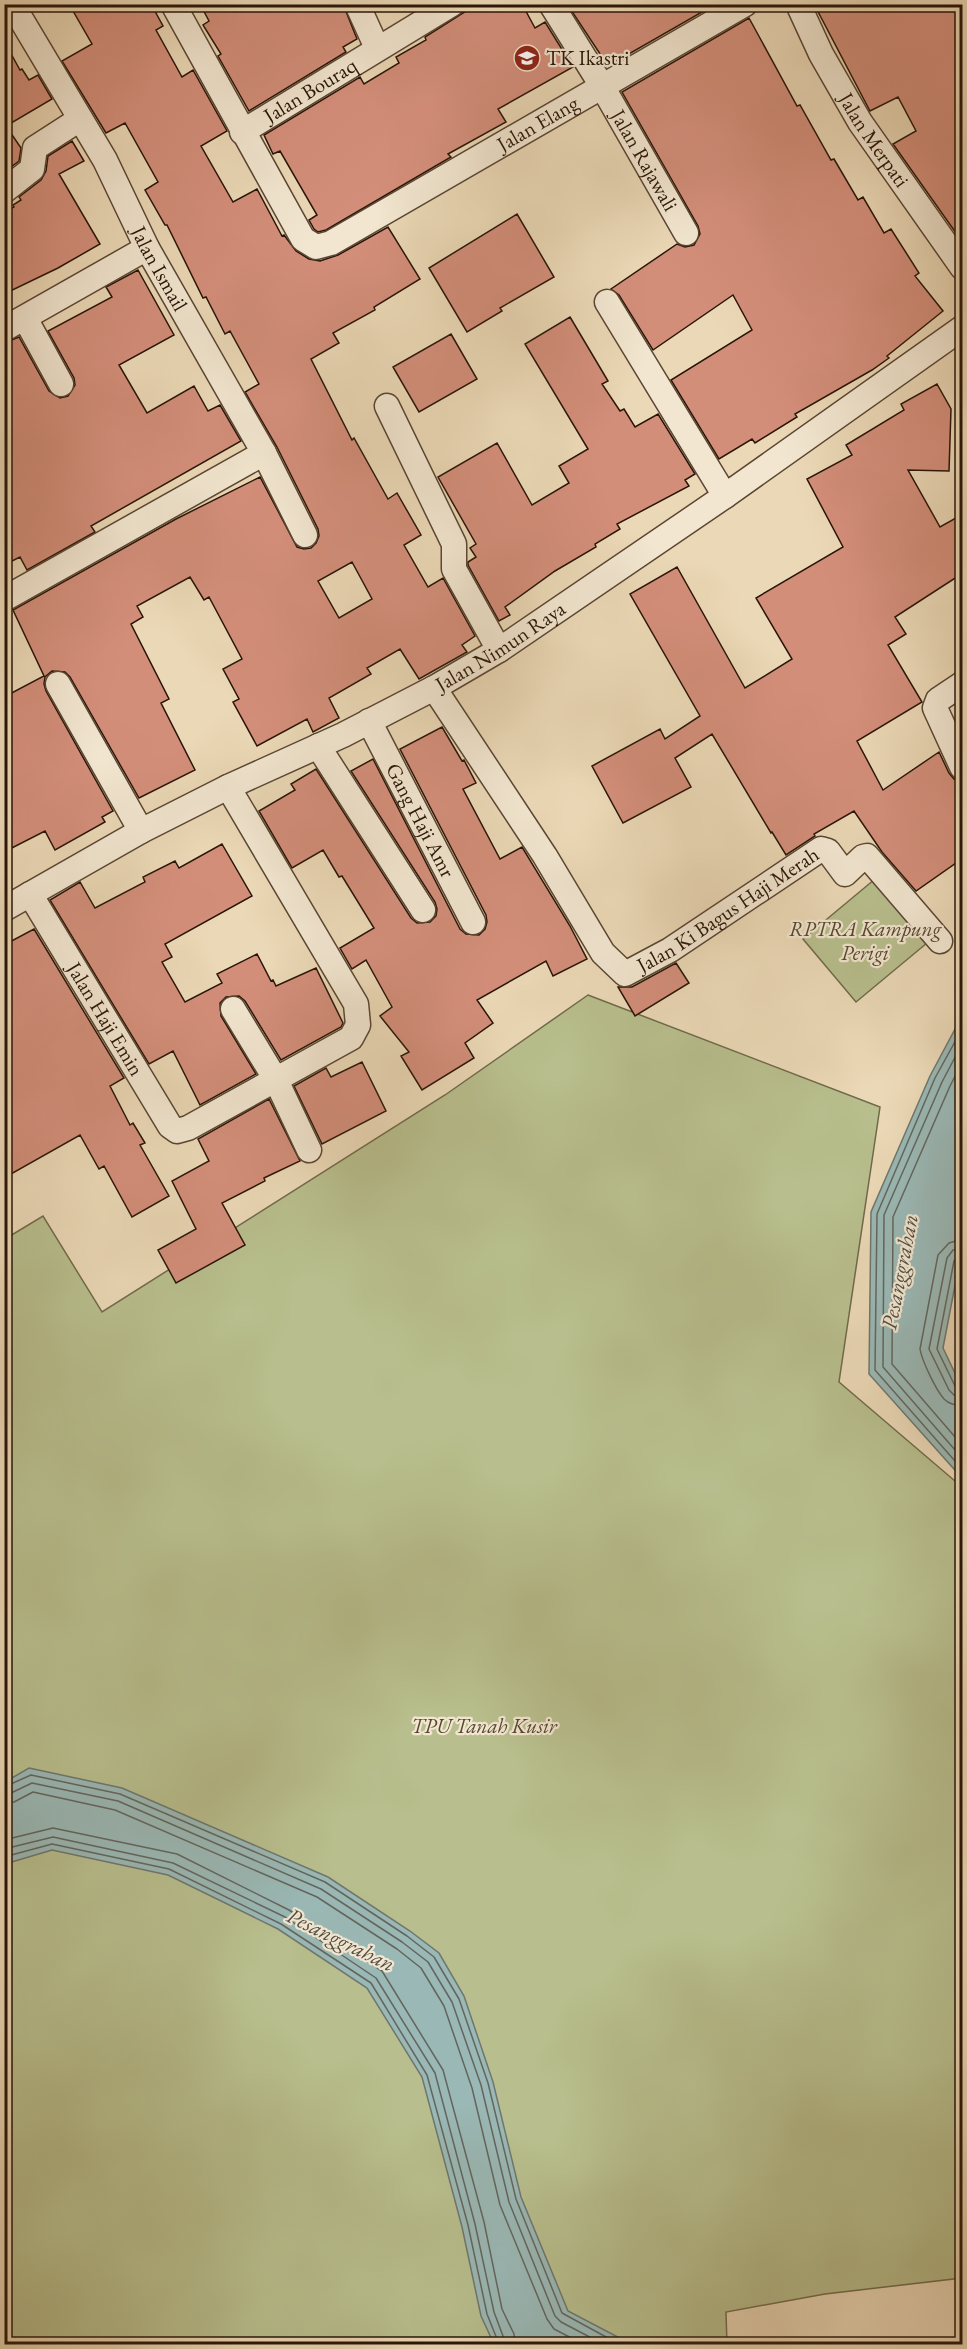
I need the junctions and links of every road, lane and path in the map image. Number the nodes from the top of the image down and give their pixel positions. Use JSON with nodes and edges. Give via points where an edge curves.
{"nodes":[{"id":1,"x":12,"y":4,"type":"edge"},
{"id":2,"x":173,"y":4,"type":"edge"},
{"id":3,"x":357,"y":4,"type":"edge"},
{"id":4,"x":452,"y":4,"type":"edge"},
{"id":5,"x":551,"y":4,"type":"edge"},
{"id":6,"x":746,"y":4,"type":"edge"},
{"id":7,"x":798,"y":4,"type":"edge"},
{"id":8,"x":377,"y":48,"type":"junction"},
{"id":9,"x":603,"y":86,"type":"junction"},
{"id":10,"x":80,"y":119,"type":"junction"},
{"id":11,"x":242,"y":132,"type":"junction"},
{"id":12,"x":4,"y":191,"type":"edge"},
{"id":13,"x":686,"y":233,"type":"dead end"},
{"id":14,"x":331,"y":243,"type":"joint"},
{"id":15,"x":147,"y":248,"type":"junction"},
{"id":16,"x":963,"y":267,"type":"edge"},
{"id":17,"x":607,"y":302,"type":"dead end"},
{"id":18,"x":15,"y":323,"type":"edge"},
{"id":19,"x":963,"y":328,"type":"edge"},
{"id":20,"x":61,"y":384,"type":"dead end"},
{"id":21,"x":387,"y":406,"type":"dead end"},
{"id":22,"x":264,"y":453,"type":"junction"},
{"id":23,"x":725,"y":496,"type":"junction"},
{"id":24,"x":305,"y":535,"type":"dead end"},
{"id":25,"x":4,"y":599,"type":"edge"},
{"id":26,"x":499,"y":650,"type":"junction"},
{"id":27,"x":58,"y":684,"type":"dead end"},
{"id":28,"x":963,"y":684,"type":"edge"},
{"id":29,"x":434,"y":688,"type":"junction"},
{"id":30,"x":369,"y":721,"type":"junction"},
{"id":31,"x":318,"y":746,"type":"junction"},
{"id":32,"x":963,"y":767,"type":"edge"},
{"id":33,"x":228,"y":787,"type":"junction"},
{"id":34,"x":141,"y":831,"type":"junction"},
{"id":35,"x":30,"y":894,"type":"junction"},
{"id":36,"x":4,"y":909,"type":"edge"},
{"id":37,"x":423,"y":910,"type":"dead end"},
{"id":38,"x":473,"y":922,"type":"dead end"},
{"id":39,"x":940,"y":941,"type":"dead end"},
{"id":40,"x":233,"y":1009,"type":"dead end"},
{"id":41,"x":276,"y":1080,"type":"junction"},
{"id":42,"x":309,"y":1150,"type":"dead end"}],
"edges":[{"from":1,"to":10,"type":"street","name":"Jalan Ismail"},
{"from":2,"to":11,"type":"street","name":"Jalan Bouraq"},
{"from":3,"to":8,"type":"street","name":"Jalan Bouraq"},
{"from":4,"to":8,"type":"street","name":"Jalan Bouraq"},
{"from":5,"to":9,"type":"street"},
{"from":6,"to":9,"type":"street","name":"Jalan Elang"},
{"from":7,"to":16,"type":"street","name":"Jalan Merpati","via":[[860,122]]},
{"from":8,"to":11,"type":"street","name":"Jalan Bouraq"},
{"from":9,"to":13,"type":"street","name":"Jalan Rajawali"},
{"from":9,"to":14,"type":"street","name":"Jalan Elang"},
{"from":10,"to":12,"type":"street","via":[[35,148],[32,170]]},
{"from":10,"to":15,"type":"street","name":"Jalan Ismail","via":[[105,160]]},
{"from":11,"to":14,"type":"street","name":"Jalan Bouraq","via":[[303,239],[316,247]]},
{"from":15,"to":18,"type":"street"},
{"from":15,"to":22,"type":"street","name":"Jalan Ismail"},
{"from":17,"to":23,"type":"street"},
{"from":18,"to":20,"type":"street"},
{"from":19,"to":23,"type":"street","name":"Jalan Nimun Raya"},
{"from":21,"to":26,"type":"street","via":[[454,544],[454,569]]},
{"from":22,"to":24,"type":"street","name":"Jalan Ismail"},
{"from":22,"to":25,"type":"street"},
{"from":23,"to":26,"type":"street","name":"Jalan Nimun Raya"},
{"from":26,"to":29,"type":"street","name":"Jalan Nimun Raya"},
{"from":27,"to":34,"type":"street"},
{"from":28,"to":32,"type":"street","via":[[938,700],[935,708]]},
{"from":29,"to":30,"type":"street","name":"Jalan Nimun Raya"},
{"from":29,"to":39,"type":"street","name":"Jalan Ki Bagus Haji Merah","via":[[545,856],[603,953],[625,974],[670,950],[824,849],[845,874],[867,856]]},
{"from":30,"to":31,"type":"street","name":"Jalan Nimun Raya"},
{"from":30,"to":38,"type":"street","name":"Gang Haji Amr"},
{"from":31,"to":33,"type":"street","name":"Jalan Nimun Raya"},
{"from":31,"to":37,"type":"street"},
{"from":33,"to":34,"type":"street","name":"Jalan Nimun Raya"},
{"from":33,"to":41,"type":"street","via":[[356,1004],[359,1016],[351,1038]]},
{"from":34,"to":35,"type":"street","name":"Jalan Nimun Raya"},
{"from":35,"to":36,"type":"street","name":"Jalan Nimun Raya"},
{"from":35,"to":41,"type":"street","name":"Jalan Haji Emin","via":[[170,1126],[177,1131],[188,1128]]},
{"from":40,"to":41,"type":"street"},
{"from":41,"to":42,"type":"street"}]}
